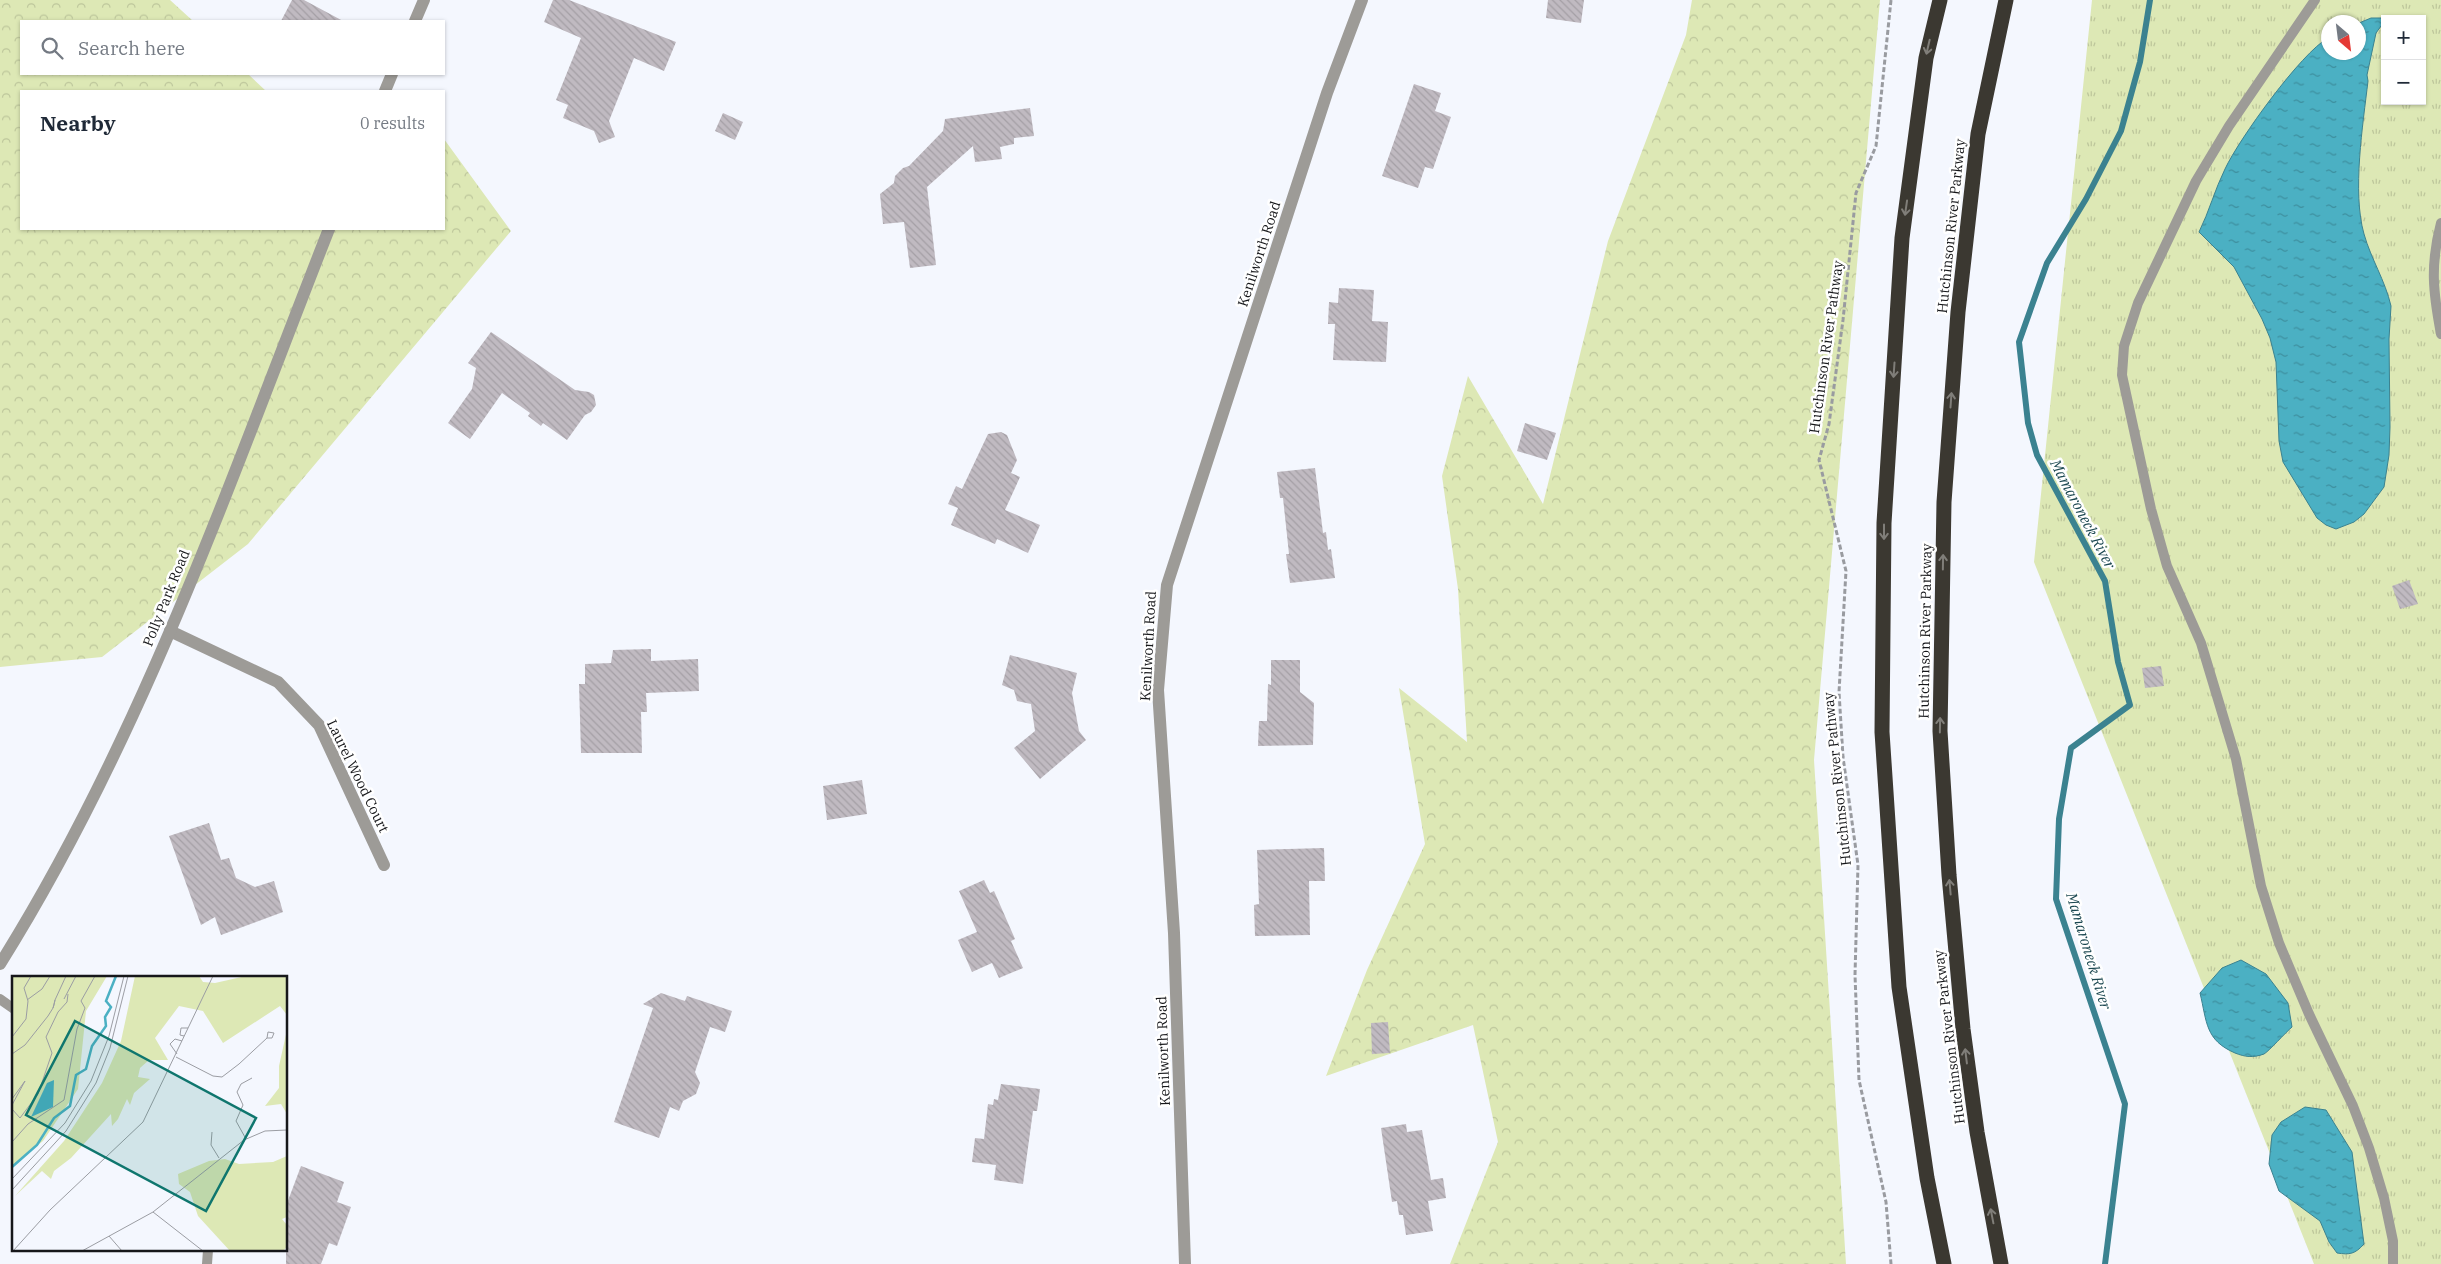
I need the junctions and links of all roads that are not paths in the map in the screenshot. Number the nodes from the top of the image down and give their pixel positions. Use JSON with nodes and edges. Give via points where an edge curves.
{"nodes":[{"id":1,"x":424,"y":0,"type":"edge"},
{"id":2,"x":1362,"y":0,"type":"edge"},
{"id":3,"x":1940,"y":0,"type":"edge"},
{"id":4,"x":2006,"y":0,"type":"edge"},
{"id":5,"x":2315,"y":0,"type":"edge"},
{"id":6,"x":414,"y":20,"type":"edge"},
{"id":7,"x":392,"y":75,"type":"edge"},
{"id":8,"x":385,"y":90,"type":"edge"},
{"id":9,"x":2441,"y":222,"type":"edge"},
{"id":10,"x":329,"y":230,"type":"edge"},
{"id":11,"x":2441,"y":334,"type":"edge"},
{"id":12,"x":170,"y":631,"type":"junction"},
{"id":13,"x":384,"y":865,"type":"dead end"},
{"id":14,"x":0,"y":964,"type":"edge"},
{"id":15,"x":0,"y":999,"type":"edge"},
{"id":16,"x":12,"y":1008,"type":"edge"},
{"id":17,"x":1185,"y":1264,"type":"edge"},
{"id":18,"x":1944,"y":1264,"type":"edge"},
{"id":19,"x":2001,"y":1264,"type":"edge"},
{"id":20,"x":2393,"y":1264,"type":"edge"}],
"edges":[{"from":1,"to":6,"type":"street"},
{"from":2,"to":17,"type":"street","name":"Kenilworth Road","via":[[1327,92],[1167,585],[1158,690],[1174,933]]},
{"from":3,"to":18,"type":"highway","one_way":true,"via":[[1926,58],[1902,238],[1884,523],[1882,732],[1899,987],[1927,1178]]},
{"from":19,"to":4,"type":"highway","name":"Hutchinson River Parkway","one_way":true,"via":[[1977,1132],[1963,1029],[1940,731],[1944,502],[1958,312],[1978,134]]},
{"from":5,"to":20,"type":"lane","via":[[2228,126],[2196,181],[2138,303],[2124,346],[2122,375],[2151,509],[2165,556],[2200,643],[2236,759],[2261,886],[2279,943],[2369,1148],[2393,1241]]},
{"from":7,"to":8,"type":"street"},
{"from":9,"to":11,"type":"lane","via":[[2434,250],[2433,292]]},
{"from":10,"to":12,"type":"street","name":"Polly Park Road"},
{"from":12,"to":13,"type":"street","name":"Laurel Wood Court","via":[[278,682],[319,726]]},
{"from":12,"to":14,"type":"street","name":"Polly Park Road","via":[[86,812]]},
{"from":15,"to":16,"type":"lane"}]}
